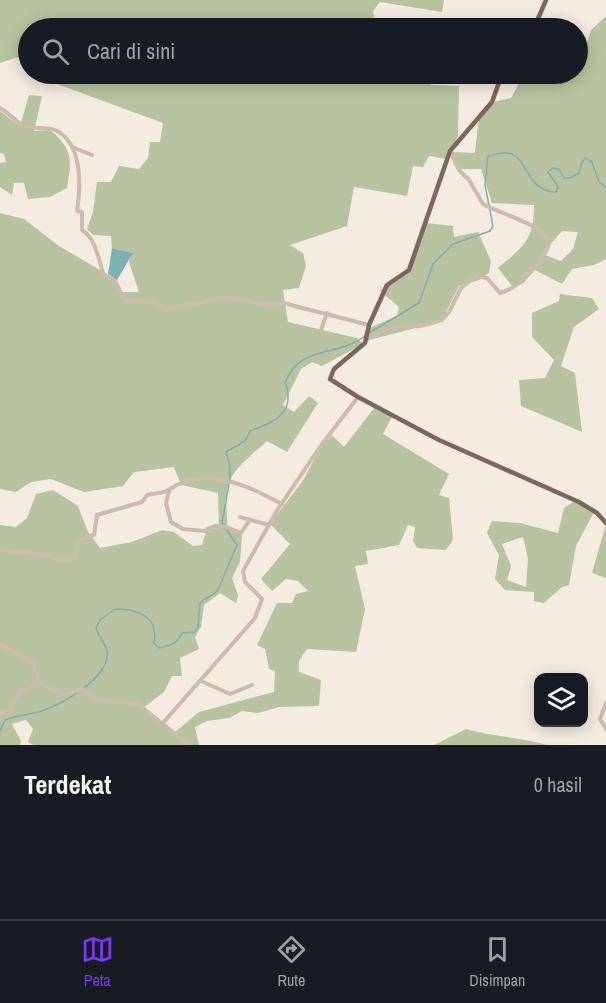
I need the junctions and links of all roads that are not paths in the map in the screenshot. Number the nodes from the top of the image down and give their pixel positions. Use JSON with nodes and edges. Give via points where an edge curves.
{"nodes":[{"id":1,"x":546,"y":0,"type":"edge"},
{"id":2,"x":538,"y":18,"type":"edge"},
{"id":3,"x":498,"y":84,"type":"edge"},
{"id":4,"x":0,"y":108,"type":"edge"},
{"id":5,"x":71,"y":147,"type":"junction"},
{"id":6,"x":450,"y":151,"type":"junction"},
{"id":7,"x":92,"y":155,"type":"dead end"},
{"id":8,"x":327,"y":313,"type":"junction"},
{"id":9,"x":368,"y":328,"type":"junction"},
{"id":10,"x":321,"y":330,"type":"dead end"},
{"id":11,"x":367,"y":339,"type":"junction"},
{"id":12,"x":358,"y":397,"type":"junction"},
{"id":13,"x":168,"y":490,"type":"junction"},
{"id":14,"x":282,"y":504,"type":"junction"},
{"id":15,"x":240,"y":517,"type":"dead end"},
{"id":16,"x":249,"y":521,"type":"junction"},
{"id":17,"x":606,"y":523,"type":"edge"},
{"id":18,"x":269,"y":525,"type":"junction"},
{"id":19,"x":0,"y":550,"type":"edge"},
{"id":20,"x":1,"y":645,"type":"edge"},
{"id":21,"x":201,"y":681,"type":"junction"},
{"id":22,"x":39,"y":682,"type":"junction"},
{"id":23,"x":252,"y":686,"type":"dead end"},
{"id":24,"x":606,"y":703,"type":"edge"},
{"id":25,"x":0,"y":713,"type":"edge"},
{"id":26,"x":162,"y":724,"type":"junction"},
{"id":27,"x":606,"y":729,"type":"edge"},
{"id":28,"x":189,"y":745,"type":"edge"}],
"edges":[{"from":1,"to":2,"type":"main road"},
{"from":3,"to":6,"type":"main road","via":[[492,102]]},
{"from":4,"to":5,"type":"street","via":[[26,126],[55,130]]},
{"from":5,"to":7,"type":"street"},
{"from":5,"to":8,"type":"street","via":[[77,160],[77,211],[82,212],[82,230],[93,243],[104,276],[116,282],[123,298],[172,309],[206,299],[240,297]]},
{"from":6,"to":9,"type":"main road","via":[[409,270],[387,285]]},
{"from":6,"to":11,"type":"street","via":[[459,170],[488,207],[515,217],[549,240],[548,250],[521,283],[500,293],[487,278],[476,276],[461,288],[442,320],[421,327],[388,327]]},
{"from":8,"to":9,"type":"street"},
{"from":8,"to":10,"type":"street"},
{"from":9,"to":11,"type":"main road"},
{"from":11,"to":12,"type":"main road","via":[[330,376]]},
{"from":12,"to":14,"type":"street"},
{"from":12,"to":17,"type":"main road","via":[[439,440],[579,502]]},
{"from":13,"to":14,"type":"street","via":[[195,478],[228,481],[257,490]]},
{"from":13,"to":16,"type":"street","via":[[166,503],[172,524],[183,529],[205,531],[225,526],[241,533]]},
{"from":13,"to":19,"type":"street","via":[[98,515],[94,535],[80,540],[74,559]]},
{"from":14,"to":18,"type":"street"},
{"from":15,"to":16,"type":"street"},
{"from":16,"to":18,"type":"street"},
{"from":18,"to":21,"type":"street","via":[[242,573],[245,582],[261,597],[260,608]]},
{"from":20,"to":22,"type":"street","via":[[34,664]]},
{"from":21,"to":23,"type":"street","via":[[230,694]]},
{"from":21,"to":26,"type":"street"},
{"from":22,"to":25,"type":"street","via":[[21,691],[8,713]]},
{"from":22,"to":26,"type":"street","via":[[63,696],[84,690],[98,700],[138,704]]},
{"from":24,"to":27,"type":"street","via":[[600,719]]},
{"from":26,"to":28,"type":"street"}]}
